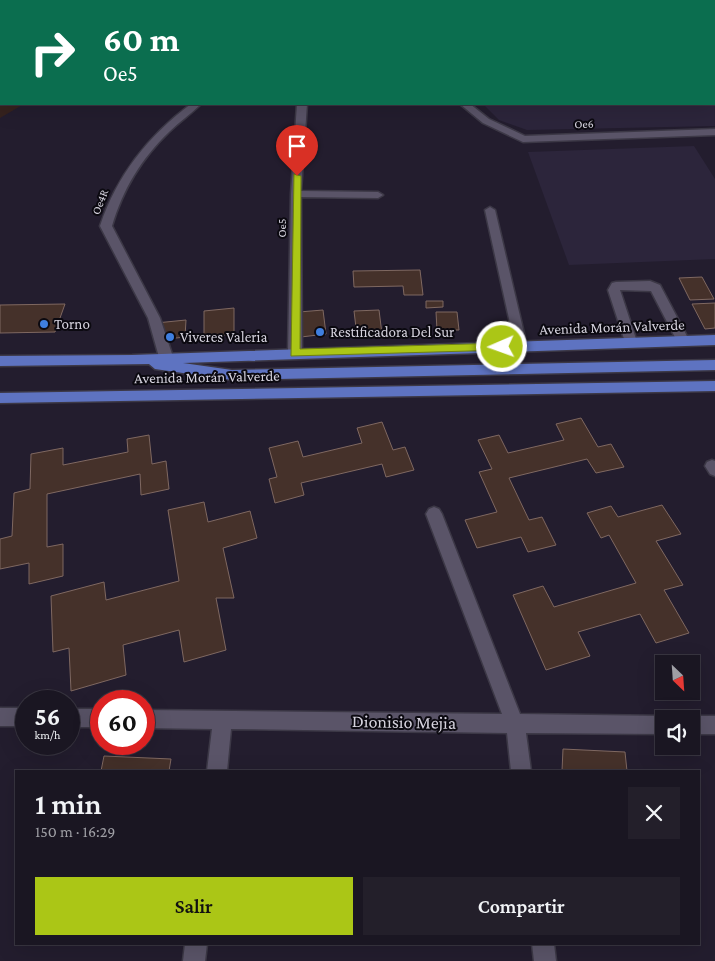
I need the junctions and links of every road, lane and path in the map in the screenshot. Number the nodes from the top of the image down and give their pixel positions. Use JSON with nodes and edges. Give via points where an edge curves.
{"nodes":[{"id":1,"x":194,"y":105,"type":"edge"},
{"id":2,"x":302,"y":105,"type":"edge"},
{"id":3,"x":466,"y":105,"type":"edge"},
{"id":4,"x":715,"y":132,"type":"edge"},
{"id":5,"x":296,"y":194,"type":"junction"},
{"id":6,"x":378,"y":195,"type":"dead end"},
{"id":7,"x":490,"y":210,"type":"dead end"},
{"id":8,"x":683,"y":340,"type":"junction"},
{"id":9,"x":715,"y":340,"type":"edge"},
{"id":10,"x":631,"y":342,"type":"junction"},
{"id":11,"x":520,"y":346,"type":"junction"},
{"id":12,"x":295,"y":353,"type":"junction"},
{"id":13,"x":166,"y":357,"type":"junction"},
{"id":14,"x":132,"y":360,"type":"junction"},
{"id":15,"x":0,"y":361,"type":"edge"},
{"id":16,"x":715,"y":365,"type":"edge"},
{"id":17,"x":715,"y":386,"type":"edge"},
{"id":18,"x":0,"y":398,"type":"edge"},
{"id":19,"x":434,"y":514,"type":"dead end"},
{"id":20,"x":0,"y":717,"type":"edge"},
{"id":21,"x":15,"y":718,"type":"edge"},
{"id":22,"x":155,"y":719,"type":"edge"},
{"id":23,"x":223,"y":719,"type":"junction"},
{"id":24,"x":515,"y":724,"type":"junction"},
{"id":25,"x":655,"y":725,"type":"edge"},
{"id":26,"x":700,"y":725,"type":"edge"},
{"id":27,"x":715,"y":725,"type":"edge"},
{"id":28,"x":217,"y":770,"type":"edge"},
{"id":29,"x":521,"y":770,"type":"edge"},
{"id":30,"x":196,"y":945,"type":"edge"},
{"id":31,"x":543,"y":945,"type":"edge"},
{"id":32,"x":194,"y":961,"type":"edge"},
{"id":33,"x":545,"y":961,"type":"edge"}],
"edges":[{"from":1,"to":13,"type":"street","name":"Oe4R","via":[[181,114],[135,161],[112,205],[106,226],[154,318]]},
{"from":2,"to":5,"type":"street","name":"Oe5"},
{"from":3,"to":4,"type":"street","name":"Oe6","via":[[486,121],[523,139]]},
{"from":5,"to":6,"type":"street"},
{"from":5,"to":12,"type":"street","name":"Oe5"},
{"from":7,"to":11,"type":"street"},
{"from":8,"to":9,"type":"main road","name":"Avenida Morán Valverde"},
{"from":8,"to":10,"type":"main road","name":"Avenida Morán Valverde"},
{"from":8,"to":10,"type":"street","via":[[656,288],[650,285],[616,286],[614,290]]},
{"from":10,"to":11,"type":"main road","name":"Avenida Morán Valverde"},
{"from":11,"to":12,"type":"main road","name":"Avenida Morán Valverde"},
{"from":12,"to":13,"type":"main road","name":"Avenida Morán Valverde"},
{"from":13,"to":14,"type":"main road","name":"Avenida Morán Valverde"},
{"from":14,"to":15,"type":"main road","name":"Avenida Morán Valverde"},
{"from":14,"to":16,"type":"main road","via":[[232,374]]},
{"from":17,"to":18,"type":"main road","name":"Avenida Morán Valverde"},
{"from":19,"to":24,"type":"street"},
{"from":20,"to":21,"type":"street"},
{"from":22,"to":23,"type":"street","name":"Dionisio Mejia"},
{"from":23,"to":24,"type":"street","name":"Dionisio Mejia"},
{"from":23,"to":28,"type":"street"},
{"from":24,"to":25,"type":"street","name":"Dionisio Mejia"},
{"from":24,"to":29,"type":"street"},
{"from":26,"to":27,"type":"street"},
{"from":30,"to":32,"type":"street"},
{"from":31,"to":33,"type":"street"}]}
